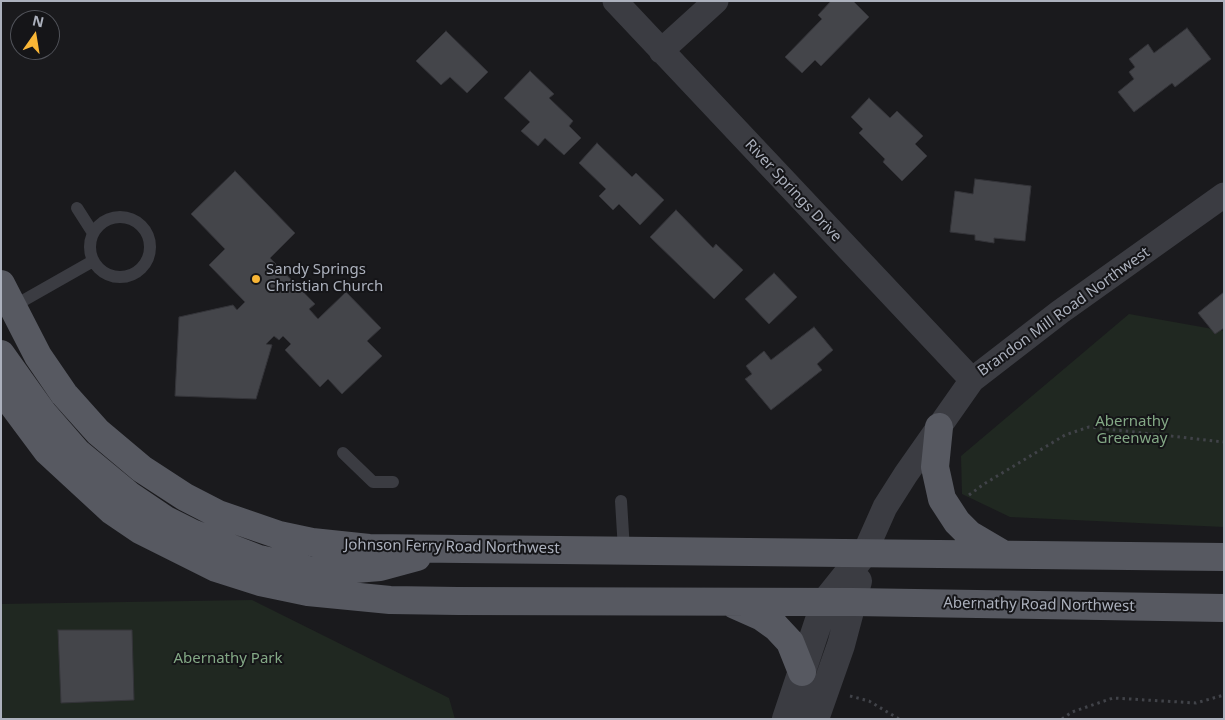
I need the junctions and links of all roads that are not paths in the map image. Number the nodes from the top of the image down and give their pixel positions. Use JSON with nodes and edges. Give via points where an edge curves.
{"nodes":[{"id":1,"x":615,"y":1,"type":"edge"},
{"id":2,"x":716,"y":1,"type":"edge"},
{"id":3,"x":661,"y":51,"type":"junction"},
{"id":4,"x":1224,"y":195,"type":"edge"},
{"id":5,"x":77,"y":208,"type":"dead end"},
{"id":6,"x":93,"y":233,"type":"junction"},
{"id":7,"x":93,"y":261,"type":"junction"},
{"id":8,"x":5,"y":301,"type":"edge"},
{"id":9,"x":1,"y":354,"type":"edge"},
{"id":10,"x":972,"y":380,"type":"junction"},
{"id":11,"x":6,"y":400,"type":"edge"},
{"id":12,"x":939,"y":427,"type":"junction"},
{"id":13,"x":343,"y":453,"type":"dead end"},
{"id":14,"x":393,"y":482,"type":"dead end"},
{"id":15,"x":620,"y":502,"type":"dead end"},
{"id":16,"x":445,"y":549,"type":"junction"},
{"id":17,"x":624,"y":550,"type":"junction"},
{"id":18,"x":865,"y":552,"type":"junction"},
{"id":19,"x":1005,"y":554,"type":"junction"},
{"id":20,"x":1224,"y":557,"type":"edge"},
{"id":21,"x":726,"y":602,"type":"junction"},
{"id":22,"x":825,"y":602,"type":"junction"},
{"id":23,"x":854,"y":602,"type":"junction"},
{"id":24,"x":1224,"y":608,"type":"edge"},
{"id":25,"x":802,"y":672,"type":"junction"},
{"id":26,"x":786,"y":719,"type":"edge"},
{"id":27,"x":815,"y":719,"type":"edge"}],
"edges":[{"from":1,"to":3,"type":"street","name":"River Springs Drive"},
{"from":2,"to":3,"type":"street"},
{"from":3,"to":10,"type":"street","name":"River Springs Drive"},
{"from":4,"to":10,"type":"street","name":"Brandon Mill Road Northwest","via":[[1060,312]]},
{"from":5,"to":6,"type":"lane"},
{"from":6,"to":7,"type":"lane","via":[[90,252]]},
{"from":6,"to":7,"type":"lane","via":[[107,220],[125,217],[142,227],[150,245],[144,264],[128,276],[108,274]]},
{"from":7,"to":8,"type":"lane"},
{"from":8,"to":16,"type":"main road","name":"Johnson Ferry Road Northwest","via":[[38,356],[85,418],[142,469],[186,497],[247,525],[304,540],[369,548]]},
{"from":9,"to":16,"type":"main road","via":[[43,413],[77,452],[135,500],[192,533],[285,566],[331,571],[380,568]]},
{"from":10,"to":12,"type":"street","name":"Brandon Mill Road Northwest"},
{"from":11,"to":21,"type":"main road","via":[[48,451],[112,511],[177,551],[260,582],[308,592],[390,600]]},
{"from":12,"to":18,"type":"street","name":"Brandon Mill Road Northwest","via":[[885,507]]},
{"from":12,"to":19,"type":"main road","via":[[935,468],[942,499],[953,517],[970,534]]},
{"from":13,"to":14,"type":"lane","via":[[373,482]]},
{"from":15,"to":17,"type":"lane"},
{"from":16,"to":17,"type":"main road","name":"Johnson Ferry Road Northwest"},
{"from":17,"to":18,"type":"main road","name":"Johnson Ferry Road Northwest"},
{"from":18,"to":19,"type":"main road"},
{"from":18,"to":22,"type":"street"},
{"from":18,"to":23,"type":"street"},
{"from":19,"to":20,"type":"main road"},
{"from":21,"to":22,"type":"main road"},
{"from":21,"to":25,"type":"main road","via":[[762,617],[776,627],[790,642]]},
{"from":22,"to":23,"type":"main road"},
{"from":22,"to":25,"type":"street"},
{"from":23,"to":24,"type":"main road","name":"Abernathy Road Northwest"},
{"from":23,"to":27,"type":"street"},
{"from":25,"to":26,"type":"street"}]}
